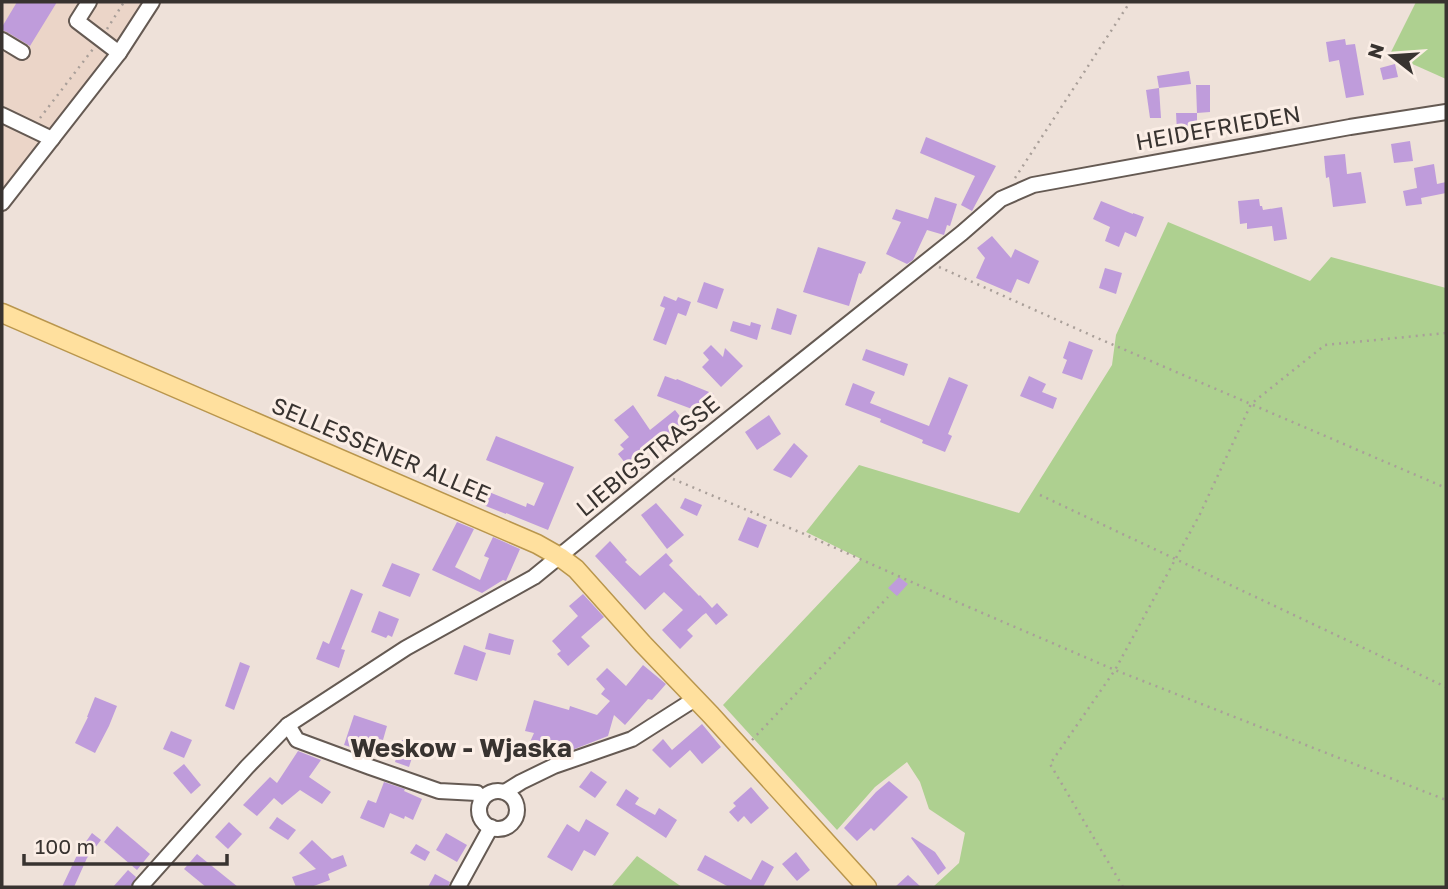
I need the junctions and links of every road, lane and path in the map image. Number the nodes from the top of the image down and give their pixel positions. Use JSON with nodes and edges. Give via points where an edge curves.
{"nodes":[{"id":1,"x":89,"y":2,"type":"edge"},
{"id":2,"x":124,"y":2,"type":"edge"},
{"id":3,"x":152,"y":2,"type":"edge"},
{"id":4,"x":1130,"y":2,"type":"edge"},
{"id":5,"x":2,"y":40,"type":"edge"},
{"id":6,"x":100,"y":40,"type":"junction"},
{"id":7,"x":22,"y":52,"type":"dead end"},
{"id":8,"x":119,"y":53,"type":"junction"},
{"id":9,"x":1446,"y":112,"type":"edge"},
{"id":10,"x":2,"y":115,"type":"edge"},
{"id":11,"x":31,"y":129,"type":"junction"},
{"id":12,"x":52,"y":139,"type":"junction"},
{"id":13,"x":1002,"y":199,"type":"junction"},
{"id":14,"x":2,"y":202,"type":"edge"},
{"id":15,"x":926,"y":261,"type":"junction"},
{"id":16,"x":2,"y":313,"type":"edge"},
{"id":17,"x":1446,"y":333,"type":"edge"},
{"id":18,"x":1251,"y":404,"type":"junction"},
{"id":19,"x":660,"y":474,"type":"junction"},
{"id":20,"x":1446,"y":488,"type":"edge"},
{"id":21,"x":1040,"y":495,"type":"dead end"},
{"id":22,"x":560,"y":557,"type":"junction"},
{"id":23,"x":1176,"y":558,"type":"junction"},
{"id":24,"x":888,"y":597,"type":"dead end"},
{"id":25,"x":1115,"y":670,"type":"junction"},
{"id":26,"x":1446,"y":687,"type":"edge"},
{"id":27,"x":695,"y":699,"type":"junction"},
{"id":28,"x":288,"y":725,"type":"junction"},
{"id":29,"x":743,"y":750,"type":"junction"},
{"id":30,"x":505,"y":792,"type":"junction"},
{"id":31,"x":482,"y":800,"type":"junction"},
{"id":32,"x":1446,"y":800,"type":"edge"},
{"id":33,"x":491,"y":827,"type":"junction"},
{"id":34,"x":140,"y":887,"type":"edge"},
{"id":35,"x":458,"y":887,"type":"edge"},
{"id":36,"x":867,"y":887,"type":"edge"},
{"id":37,"x":1123,"y":887,"type":"edge"}],
"edges":[{"from":1,"to":6,"type":"street","via":[[76,21]]},
{"from":2,"to":6,"type":"path"},
{"from":3,"to":8,"type":"street"},
{"from":4,"to":13,"type":"path"},
{"from":5,"to":7,"type":"street"},
{"from":6,"to":8,"type":"street"},
{"from":6,"to":11,"type":"path"},
{"from":8,"to":12,"type":"street"},
{"from":9,"to":13,"type":"street","name":"HEIDEFRIEDEN","via":[[1033,185]]},
{"from":10,"to":11,"type":"street"},
{"from":11,"to":12,"type":"street"},
{"from":12,"to":14,"type":"street"},
{"from":13,"to":15,"type":"street","name":"LIEBIGSTRASSE"},
{"from":15,"to":18,"type":"path"},
{"from":15,"to":19,"type":"street","name":"LIEBIGSTRASSE"},
{"from":16,"to":22,"type":"main road","name":"SELLESSENER ALLEE"},
{"from":17,"to":18,"type":"path","via":[[1325,345]]},
{"from":18,"to":20,"type":"path"},
{"from":18,"to":23,"type":"path"},
{"from":19,"to":22,"type":"street","name":"LIEBIGSTRASSE"},
{"from":19,"to":25,"type":"path"},
{"from":21,"to":23,"type":"path"},
{"from":22,"to":27,"type":"main road","name":"SELLESSENER ALLEE"},
{"from":22,"to":28,"type":"street","name":"LIEBIGSTRASSE","via":[[534,577],[406,648]]},
{"from":23,"to":25,"type":"path"},
{"from":23,"to":26,"type":"path"},
{"from":24,"to":29,"type":"path"},
{"from":25,"to":32,"type":"path"},
{"from":25,"to":37,"type":"path","via":[[1050,764]]},
{"from":27,"to":29,"type":"main road","name":"SELLESSENER ALLEE"},
{"from":27,"to":30,"type":"street","via":[[632,738],[554,766]]},
{"from":28,"to":31,"type":"street","via":[[297,740],[439,791],[477,793]]},
{"from":28,"to":34,"type":"street","name":"LIEBIGSTRASSE"},
{"from":29,"to":36,"type":"main road","name":"SELLESSENER ALLEE"},
{"from":30,"to":31,"type":"street","via":[[495,791]]},
{"from":30,"to":33,"type":"street","via":[[515,801],[516,814],[510,825]]},
{"from":31,"to":33,"type":"street","via":[[479,813]]},
{"from":33,"to":35,"type":"street"}]}
